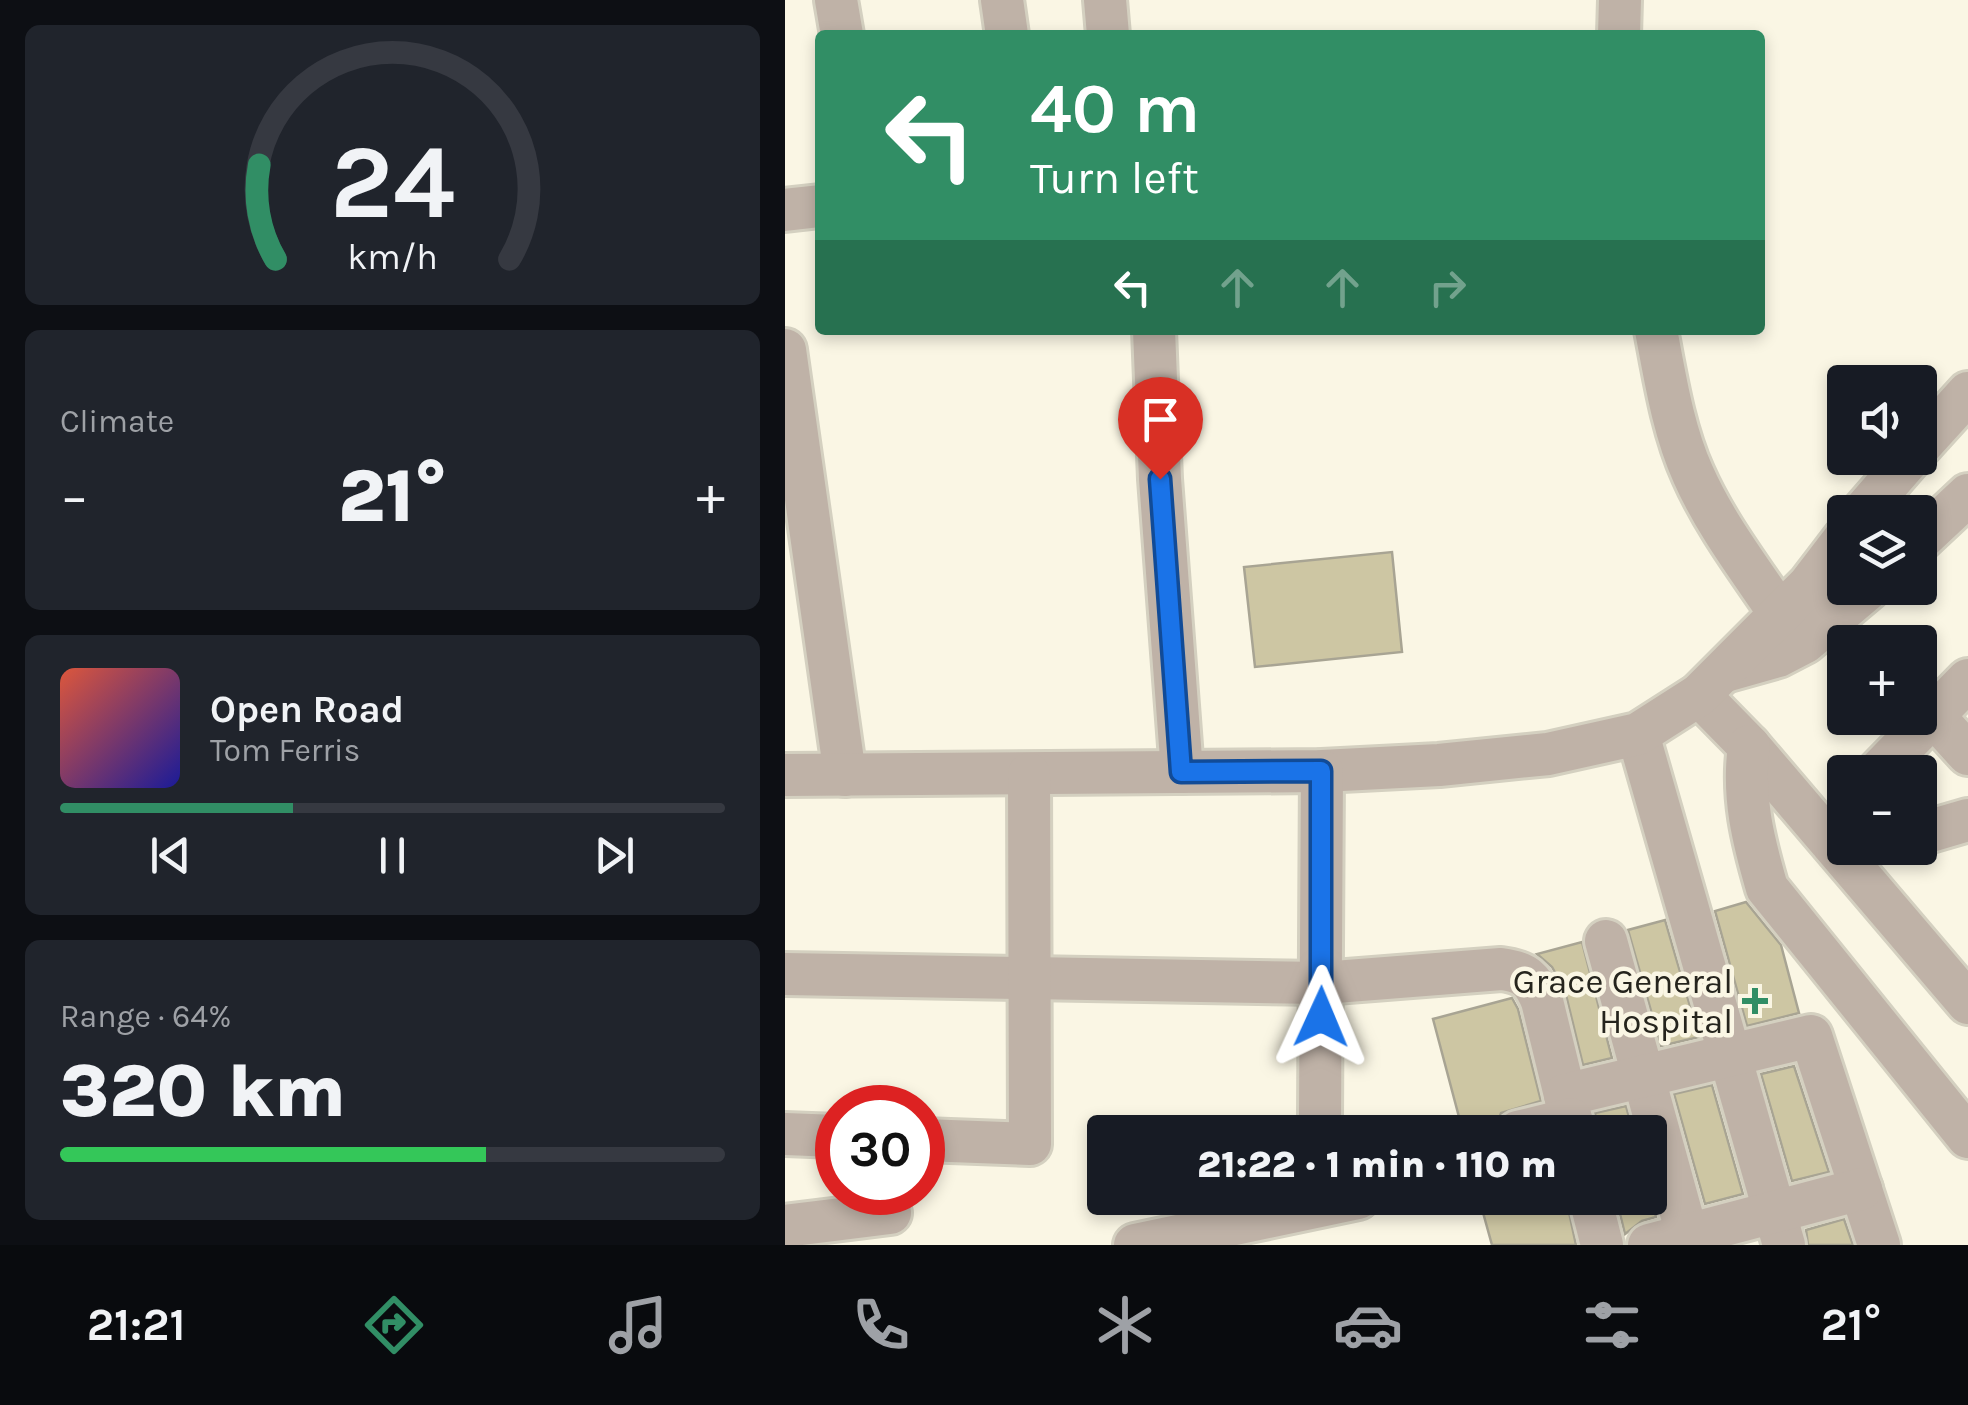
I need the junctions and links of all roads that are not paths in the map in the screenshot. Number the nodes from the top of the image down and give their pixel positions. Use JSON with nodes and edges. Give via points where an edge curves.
{"nodes":[{"id":1,"x":836,"y":0,"type":"edge"},
{"id":2,"x":1002,"y":0,"type":"edge"},
{"id":3,"x":1105,"y":0,"type":"edge"},
{"id":4,"x":1620,"y":0,"type":"edge"},
{"id":5,"x":840,"y":30,"type":"edge"},
{"id":6,"x":1006,"y":30,"type":"edge"},
{"id":7,"x":1108,"y":30,"type":"edge"},
{"id":8,"x":1619,"y":30,"type":"edge"},
{"id":9,"x":815,"y":207,"type":"edge"},
{"id":10,"x":785,"y":210,"type":"edge"},
{"id":11,"x":1153,"y":335,"type":"edge"},
{"id":12,"x":1657,"y":335,"type":"edge"},
{"id":13,"x":785,"y":350,"type":"edge"},
{"id":14,"x":1968,"y":393,"type":"edge"},
{"id":15,"x":1937,"y":427,"type":"edge"},
{"id":16,"x":1895,"y":475,"type":"edge"},
{"id":17,"x":1878,"y":495,"type":"edge"},
{"id":18,"x":1965,"y":505,"type":"edge"},
{"id":19,"x":1937,"y":527,"type":"edge"},
{"id":20,"x":1827,"y":560,"type":"edge"},
{"id":21,"x":1794,"y":599,"type":"junction"},
{"id":22,"x":1857,"y":615,"type":"edge"},
{"id":23,"x":1968,"y":680,"type":"edge"},
{"id":24,"x":1711,"y":684,"type":"junction"},
{"id":25,"x":1937,"y":701,"type":"edge"},
{"id":26,"x":1937,"y":719,"type":"edge"},
{"id":27,"x":1638,"y":734,"type":"junction"},
{"id":28,"x":1906,"y":735,"type":"edge"},
{"id":29,"x":1749,"y":746,"type":"junction"},
{"id":30,"x":1968,"y":754,"type":"edge"},
{"id":31,"x":1891,"y":755,"type":"edge"},
{"id":32,"x":1321,"y":771,"type":"junction"},
{"id":33,"x":1181,"y":772,"type":"junction"},
{"id":34,"x":1029,"y":774,"type":"junction"},
{"id":35,"x":785,"y":775,"type":"edge"},
{"id":36,"x":845,"y":775,"type":"junction"},
{"id":37,"x":1827,"y":817,"type":"edge"},
{"id":38,"x":1968,"y":820,"type":"edge"},
{"id":39,"x":1937,"y":829,"type":"edge"},
{"id":40,"x":1868,"y":865,"type":"edge"},
{"id":41,"x":1607,"y":942,"type":"dead end"},
{"id":42,"x":785,"y":974,"type":"edge"},
{"id":43,"x":1031,"y":980,"type":"junction"},
{"id":44,"x":1321,"y":983,"type":"junction"},
{"id":45,"x":1968,"y":1004,"type":"edge"},
{"id":46,"x":1729,"y":1056,"type":"junction"},
{"id":47,"x":1643,"y":1076,"type":"junction"},
{"id":48,"x":1320,"y":1115,"type":"edge"},
{"id":49,"x":1570,"y":1115,"type":"edge"},
{"id":50,"x":785,"y":1134,"type":"edge"},
{"id":51,"x":815,"y":1135,"type":"edge"},
{"id":52,"x":1968,"y":1138,"type":"edge"},
{"id":53,"x":945,"y":1141,"type":"edge"},
{"id":54,"x":1861,"y":1189,"type":"junction"},
{"id":55,"x":874,"y":1215,"type":"edge"},
{"id":56,"x":1277,"y":1215,"type":"edge"},
{"id":57,"x":1594,"y":1215,"type":"edge"},
{"id":58,"x":785,"y":1226,"type":"edge"},
{"id":59,"x":1779,"y":1229,"type":"edge"},
{"id":60,"x":1675,"y":1242,"type":"edge"},
{"id":61,"x":1135,"y":1245,"type":"edge"},
{"id":62,"x":1602,"y":1245,"type":"edge"},
{"id":63,"x":1879,"y":1245,"type":"edge"}],
"edges":[{"from":1,"to":5,"type":"street"},
{"from":2,"to":6,"type":"street"},
{"from":3,"to":7,"type":"street"},
{"from":4,"to":8,"type":"street"},
{"from":9,"to":10,"type":"street"},
{"from":11,"to":33,"type":"street"},
{"from":12,"to":21,"type":"street","via":[[1691,471],[1719,524]]},
{"from":13,"to":36,"type":"street"},
{"from":14,"to":15,"type":"street"},
{"from":16,"to":17,"type":"street"},
{"from":18,"to":19,"type":"street"},
{"from":20,"to":21,"type":"street"},
{"from":21,"to":22,"type":"street"},
{"from":21,"to":24,"type":"street"},
{"from":22,"to":24,"type":"street"},
{"from":23,"to":25,"type":"street"},
{"from":24,"to":27,"type":"street"},
{"from":24,"to":29,"type":"street"},
{"from":26,"to":30,"type":"street"},
{"from":27,"to":32,"type":"street","via":[[1549,754]]},
{"from":27,"to":46,"type":"street"},
{"from":28,"to":31,"type":"street"},
{"from":29,"to":37,"type":"street"},
{"from":29,"to":52,"type":"street","via":[[1744,782],[1767,888]]},
{"from":32,"to":33,"type":"street"},
{"from":32,"to":44,"type":"street"},
{"from":33,"to":34,"type":"street"},
{"from":34,"to":36,"type":"street"},
{"from":34,"to":43,"type":"street"},
{"from":35,"to":36,"type":"street"},
{"from":38,"to":39,"type":"street"},
{"from":40,"to":45,"type":"street"},
{"from":41,"to":47,"type":"street"},
{"from":42,"to":43,"type":"street"},
{"from":43,"to":44,"type":"street"},
{"from":43,"to":53,"type":"street","via":[[1030,1144]]},
{"from":44,"to":48,"type":"street"},
{"from":44,"to":49,"type":"street","via":[[1521,972],[1543,1001]]},
{"from":46,"to":47,"type":"street"},
{"from":46,"to":54,"type":"street","via":[[1811,1036]]},
{"from":46,"to":59,"type":"street"},
{"from":47,"to":49,"type":"street"},
{"from":47,"to":60,"type":"street"},
{"from":50,"to":51,"type":"street"},
{"from":54,"to":59,"type":"street"},
{"from":54,"to":63,"type":"street"},
{"from":55,"to":58,"type":"street"},
{"from":56,"to":61,"type":"street"},
{"from":57,"to":62,"type":"street"},
{"from":59,"to":60,"type":"street"}]}
